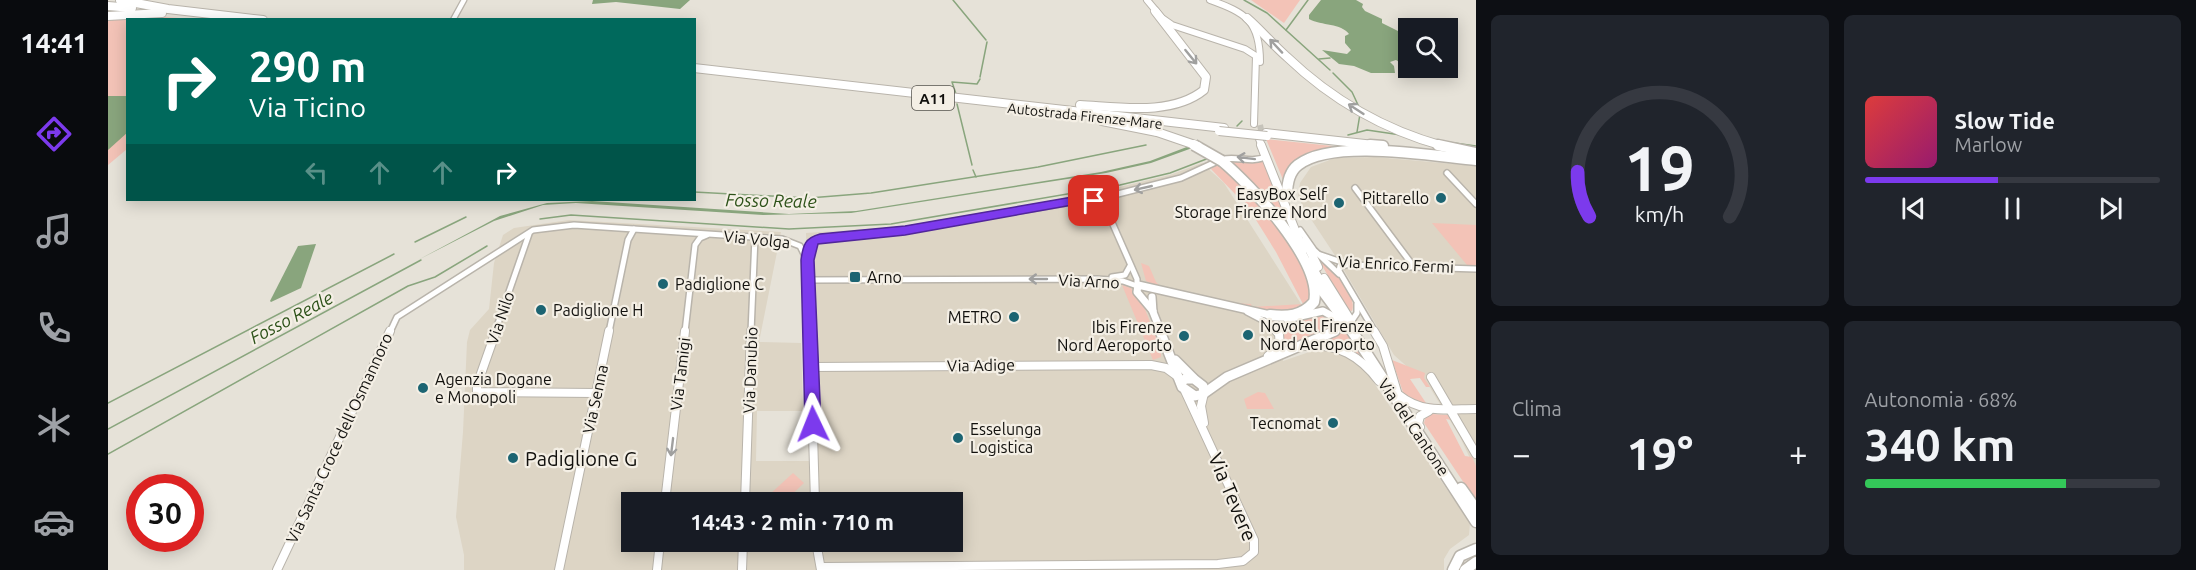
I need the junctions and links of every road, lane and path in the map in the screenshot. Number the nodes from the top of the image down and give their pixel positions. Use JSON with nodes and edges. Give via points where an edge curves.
{"nodes":[{"id":1,"x":120,"y":0,"type":"edge"},
{"id":2,"x":154,"y":0,"type":"edge"},
{"id":3,"x":464,"y":0,"type":"edge"},
{"id":4,"x":1148,"y":0,"type":"edge"},
{"id":5,"x":1210,"y":0,"type":"edge"},
{"id":6,"x":108,"y":6,"type":"edge"},
{"id":7,"x":1155,"y":11,"type":"junction"},
{"id":8,"x":201,"y":12,"type":"junction"},
{"id":9,"x":108,"y":16,"type":"edge"},
{"id":10,"x":216,"y":18,"type":"edge"},
{"id":11,"x":219,"y":18,"type":"edge"},
{"id":12,"x":248,"y":18,"type":"edge"},
{"id":13,"x":454,"y":18,"type":"edge"},
{"id":14,"x":1247,"y":18,"type":"junction"},
{"id":15,"x":1259,"y":38,"type":"junction"},
{"id":16,"x":1245,"y":49,"type":"junction"},
{"id":17,"x":696,"y":70,"type":"edge"},
{"id":18,"x":951,"y":99,"type":"junction"},
{"id":19,"x":1264,"y":137,"type":"junction"},
{"id":20,"x":1266,"y":156,"type":"junction"},
{"id":21,"x":1476,"y":157,"type":"edge"},
{"id":22,"x":1221,"y":160,"type":"junction"},
{"id":23,"x":1447,"y":173,"type":"dead end"},
{"id":24,"x":1355,"y":188,"type":"dead end"},
{"id":25,"x":1287,"y":195,"type":"junction"},
{"id":26,"x":1476,"y":204,"type":"edge"},
{"id":27,"x":1107,"y":212,"type":"junction"},
{"id":28,"x":634,"y":229,"type":"junction"},
{"id":29,"x":1300,"y":230,"type":"junction"},
{"id":30,"x":684,"y":232,"type":"junction"},
{"id":31,"x":529,"y":233,"type":"junction"},
{"id":32,"x":714,"y":234,"type":"junction"},
{"id":33,"x":755,"y":237,"type":"junction"},
{"id":34,"x":695,"y":245,"type":"junction"},
{"id":35,"x":1318,"y":254,"type":"junction"},
{"id":36,"x":807,"y":260,"type":"junction"},
{"id":37,"x":1350,"y":264,"type":"junction"},
{"id":38,"x":1130,"y":266,"type":"junction"},
{"id":39,"x":1414,"y":267,"type":"junction"},
{"id":40,"x":1476,"y":269,"type":"edge"},
{"id":41,"x":1309,"y":272,"type":"junction"},
{"id":42,"x":1097,"y":279,"type":"junction"},
{"id":43,"x":809,"y":280,"type":"junction"},
{"id":44,"x":1344,"y":280,"type":"junction"},
{"id":45,"x":1137,"y":286,"type":"junction"},
{"id":46,"x":1151,"y":287,"type":"junction"},
{"id":47,"x":1140,"y":295,"type":"junction"},
{"id":48,"x":1152,"y":297,"type":"junction"},
{"id":49,"x":1356,"y":300,"type":"junction"},
{"id":50,"x":1234,"y":308,"type":"junction"},
{"id":51,"x":1154,"y":312,"type":"junction"},
{"id":52,"x":1269,"y":315,"type":"junction"},
{"id":53,"x":1348,"y":322,"type":"junction"},
{"id":54,"x":1166,"y":344,"type":"junction"},
{"id":55,"x":1297,"y":348,"type":"junction"},
{"id":56,"x":1170,"y":353,"type":"junction"},
{"id":57,"x":1152,"y":365,"type":"junction"},
{"id":58,"x":811,"y":367,"type":"junction"},
{"id":59,"x":1249,"y":367,"type":"junction"},
{"id":60,"x":1431,"y":377,"type":"dead end"},
{"id":61,"x":1192,"y":378,"type":"junction"},
{"id":62,"x":1182,"y":385,"type":"junction"},
{"id":63,"x":596,"y":393,"type":"junction"},
{"id":64,"x":1204,"y":393,"type":"junction"},
{"id":65,"x":1398,"y":394,"type":"junction"},
{"id":66,"x":1450,"y":408,"type":"junction"},
{"id":67,"x":1476,"y":409,"type":"edge"},
{"id":68,"x":1432,"y":410,"type":"junction"},
{"id":69,"x":1408,"y":417,"type":"junction"},
{"id":70,"x":1420,"y":427,"type":"junction"},
{"id":71,"x":1208,"y":438,"type":"junction"},
{"id":72,"x":1476,"y":454,"type":"edge"},
{"id":73,"x":666,"y":492,"type":"edge"},
{"id":74,"x":745,"y":492,"type":"edge"},
{"id":75,"x":815,"y":492,"type":"edge"},
{"id":76,"x":1476,"y":510,"type":"edge"},
{"id":77,"x":1476,"y":522,"type":"edge"},
{"id":78,"x":1476,"y":549,"type":"edge"},
{"id":79,"x":659,"y":552,"type":"edge"},
{"id":80,"x":743,"y":552,"type":"edge"},
{"id":81,"x":818,"y":552,"type":"edge"},
{"id":82,"x":821,"y":568,"type":"edge"},
{"id":83,"x":277,"y":570,"type":"edge"},
{"id":84,"x":560,"y":570,"type":"edge"},
{"id":85,"x":657,"y":570,"type":"edge"},
{"id":86,"x":742,"y":570,"type":"edge"},
{"id":87,"x":1453,"y":570,"type":"edge"}],
"edges":[{"from":1,"to":8,"type":"highway"},
{"from":2,"to":8,"type":"highway"},
{"from":3,"to":13,"type":"street"},
{"from":4,"to":7,"type":"main road"},
{"from":5,"to":14,"type":"main road"},
{"from":6,"to":11,"type":"highway"},
{"from":7,"to":16,"type":"main road","via":[[1172,25]]},
{"from":7,"to":18,"type":"highway","one_way":true,"via":[[1206,77],[1206,89],[1195,100],[1170,105],[1098,106]]},
{"from":8,"to":12,"type":"highway"},
{"from":9,"to":10,"type":"highway","via":[[160,13]]},
{"from":14,"to":15,"type":"main road","via":[[1257,28]]},
{"from":21,"to":14,"type":"highway","one_way":true,"via":[[1431,144],[1366,115],[1309,76]]},
{"from":15,"to":16,"type":"main road","via":[[1256,47]]},
{"from":15,"to":16,"type":"main road","via":[[1257,124],[1257,58]]},
{"from":17,"to":18,"type":"highway","name":"Autostrada Firenze-Mare","number":"A11"},
{"from":18,"to":19,"type":"highway","name":"Autostrada Firenze-Mare","number":"A11","bridge":true},
{"from":18,"to":22,"type":"highway","bridge":true,"via":[[1157,132],[1189,142]]},
{"from":19,"to":20,"type":"main road","name":"Via del Cantone"},
{"from":19,"to":21,"type":"highway","name":"Autostrada Firenze-Mare","number":"A11"},
{"from":19,"to":25,"type":"main road","name":"Via del Cantone"},
{"from":20,"to":22,"type":"street","one_way":true,"via":[[1259,160]]},
{"from":20,"to":53,"type":"main road","name":"Via del Cantone","via":[[1305,254]]},
{"from":21,"to":25,"type":"highway","via":[[1324,154],[1295,169],[1289,177]]},
{"from":22,"to":27,"type":"street","one_way":true,"via":[[1181,178],[1108,196],[1104,201]]},
{"from":22,"to":41,"type":"highway","via":[[1268,203]]},
{"from":23,"to":26,"type":"street"},
{"from":24,"to":39,"type":"street"},
{"from":25,"to":29,"type":"main road","name":"Via del Cantone"},
{"from":27,"to":36,"type":"street","via":[[1097,202],[1084,200],[905,230],[820,238],[809,245]]},
{"from":27,"to":38,"type":"street"},
{"from":28,"to":30,"type":"street","name":"Via Volga"},
{"from":28,"to":31,"type":"street","via":[[562,225]]},
{"from":28,"to":63,"type":"street","name":"Via Senna","via":[[628,240]]},
{"from":29,"to":35,"type":"street","name":"Via del Cantone"},
{"from":29,"to":53,"type":"main road","name":"Via del Cantone"},
{"from":30,"to":32,"type":"street","name":"Via Volga"},
{"from":30,"to":34,"type":"street","via":[[692,236]]},
{"from":31,"to":63,"type":"street","name":"Via Nilo","via":[[477,388],[479,393]]},
{"from":31,"to":83,"type":"street","name":"Via Santa Croce dell'Osmannoro","via":[[397,317]]},
{"from":32,"to":33,"type":"street","name":"Via Volga"},
{"from":32,"to":34,"type":"street","via":[[702,237]]},
{"from":33,"to":36,"type":"street","name":"Via Volga","via":[[795,242]]},
{"from":33,"to":74,"type":"street","name":"Via Danubio"},
{"from":34,"to":73,"type":"street","name":"Via Tamigi","one_way":true},
{"from":35,"to":37,"type":"street","name":"Via Enrico Fermi"},
{"from":35,"to":44,"type":"street","name":"Via del Cantone"},
{"from":36,"to":43,"type":"street","name":"Via Volga"},
{"from":37,"to":39,"type":"street","name":"Via Enrico Fermi"},
{"from":37,"to":44,"type":"street","via":[[1339,267]]},
{"from":38,"to":42,"type":"street","via":[[1125,275]]},
{"from":38,"to":45,"type":"street"},
{"from":39,"to":40,"type":"street","name":"Via Enrico Fermi"},
{"from":41,"to":52,"type":"highway","via":[[1316,291],[1309,308],[1297,315]]},
{"from":41,"to":53,"type":"highway"},
{"from":42,"to":43,"type":"street","name":"Via Arno","one_way":true},
{"from":42,"to":45,"type":"street","name":"Via Arno"},
{"from":43,"to":58,"type":"street","name":"Via Volga"},
{"from":44,"to":49,"type":"street","name":"Via del Cantone"},
{"from":45,"to":46,"type":"street","name":"Via Arno"},
{"from":45,"to":47,"type":"street"},
{"from":46,"to":48,"type":"street","via":[[1155,293]]},
{"from":46,"to":50,"type":"street","name":"Via Arno"},
{"from":47,"to":48,"type":"street"},
{"from":47,"to":51,"type":"street"},
{"from":48,"to":51,"type":"street"},
{"from":49,"to":53,"type":"street","via":[[1358,313]]},
{"from":49,"to":65,"type":"street","name":"Via del Cantone","via":[[1385,351]]},
{"from":50,"to":52,"type":"street","name":"Via Arno"},
{"from":50,"to":59,"type":"street","via":[[1268,322],[1281,340],[1278,350]]},
{"from":51,"to":54,"type":"street"},
{"from":52,"to":53,"type":"street","name":"Via Arno","via":[[1291,319],[1323,311]]},
{"from":53,"to":55,"type":"street"},
{"from":53,"to":65,"type":"main road","name":"Via del Cantone"},
{"from":53,"to":69,"type":"main road","name":"Via del Cantone"},
{"from":54,"to":56,"type":"street"},
{"from":54,"to":57,"type":"street","via":[[1167,357]]},
{"from":55,"to":59,"type":"street"},
{"from":55,"to":69,"type":"street","via":[[1328,345],[1354,355],[1367,365]]},
{"from":56,"to":61,"type":"street"},
{"from":56,"to":62,"type":"street"},
{"from":57,"to":58,"type":"street","name":"Via Adige"},
{"from":57,"to":62,"type":"street","name":"Via Adige","via":[[1169,369]]},
{"from":58,"to":75,"type":"street","name":"Via Volga"},
{"from":59,"to":64,"type":"street","via":[[1220,380]]},
{"from":60,"to":66,"type":"street"},
{"from":61,"to":62,"type":"street","via":[[1184,379]]},
{"from":61,"to":64,"type":"street","via":[[1203,386]]},
{"from":62,"to":64,"type":"street","via":[[1195,396]]},
{"from":62,"to":71,"type":"street","name":"Via Tevere"},
{"from":63,"to":84,"type":"street","name":"Via Senna"},
{"from":64,"to":71,"type":"street","name":"Via Tevere","via":[[1201,406]]},
{"from":65,"to":68,"type":"street","via":[[1415,407]]},
{"from":65,"to":70,"type":"main road","name":"Via del Cantone"},
{"from":66,"to":67,"type":"street"},
{"from":66,"to":68,"type":"street"},
{"from":66,"to":72,"type":"street"},
{"from":68,"to":70,"type":"street","via":[[1420,416]]},
{"from":69,"to":77,"type":"main road","name":"Via del Cantone"},
{"from":70,"to":76,"type":"main road","name":"Via del Cantone"},
{"from":71,"to":82,"type":"street","name":"Via Tevere","via":[[1256,546],[1248,559],[1236,563]]},
{"from":78,"to":87,"type":"main road","via":[[1460,556]]},
{"from":79,"to":85,"type":"street"},
{"from":80,"to":86,"type":"street"},
{"from":81,"to":82,"type":"street"}]}
